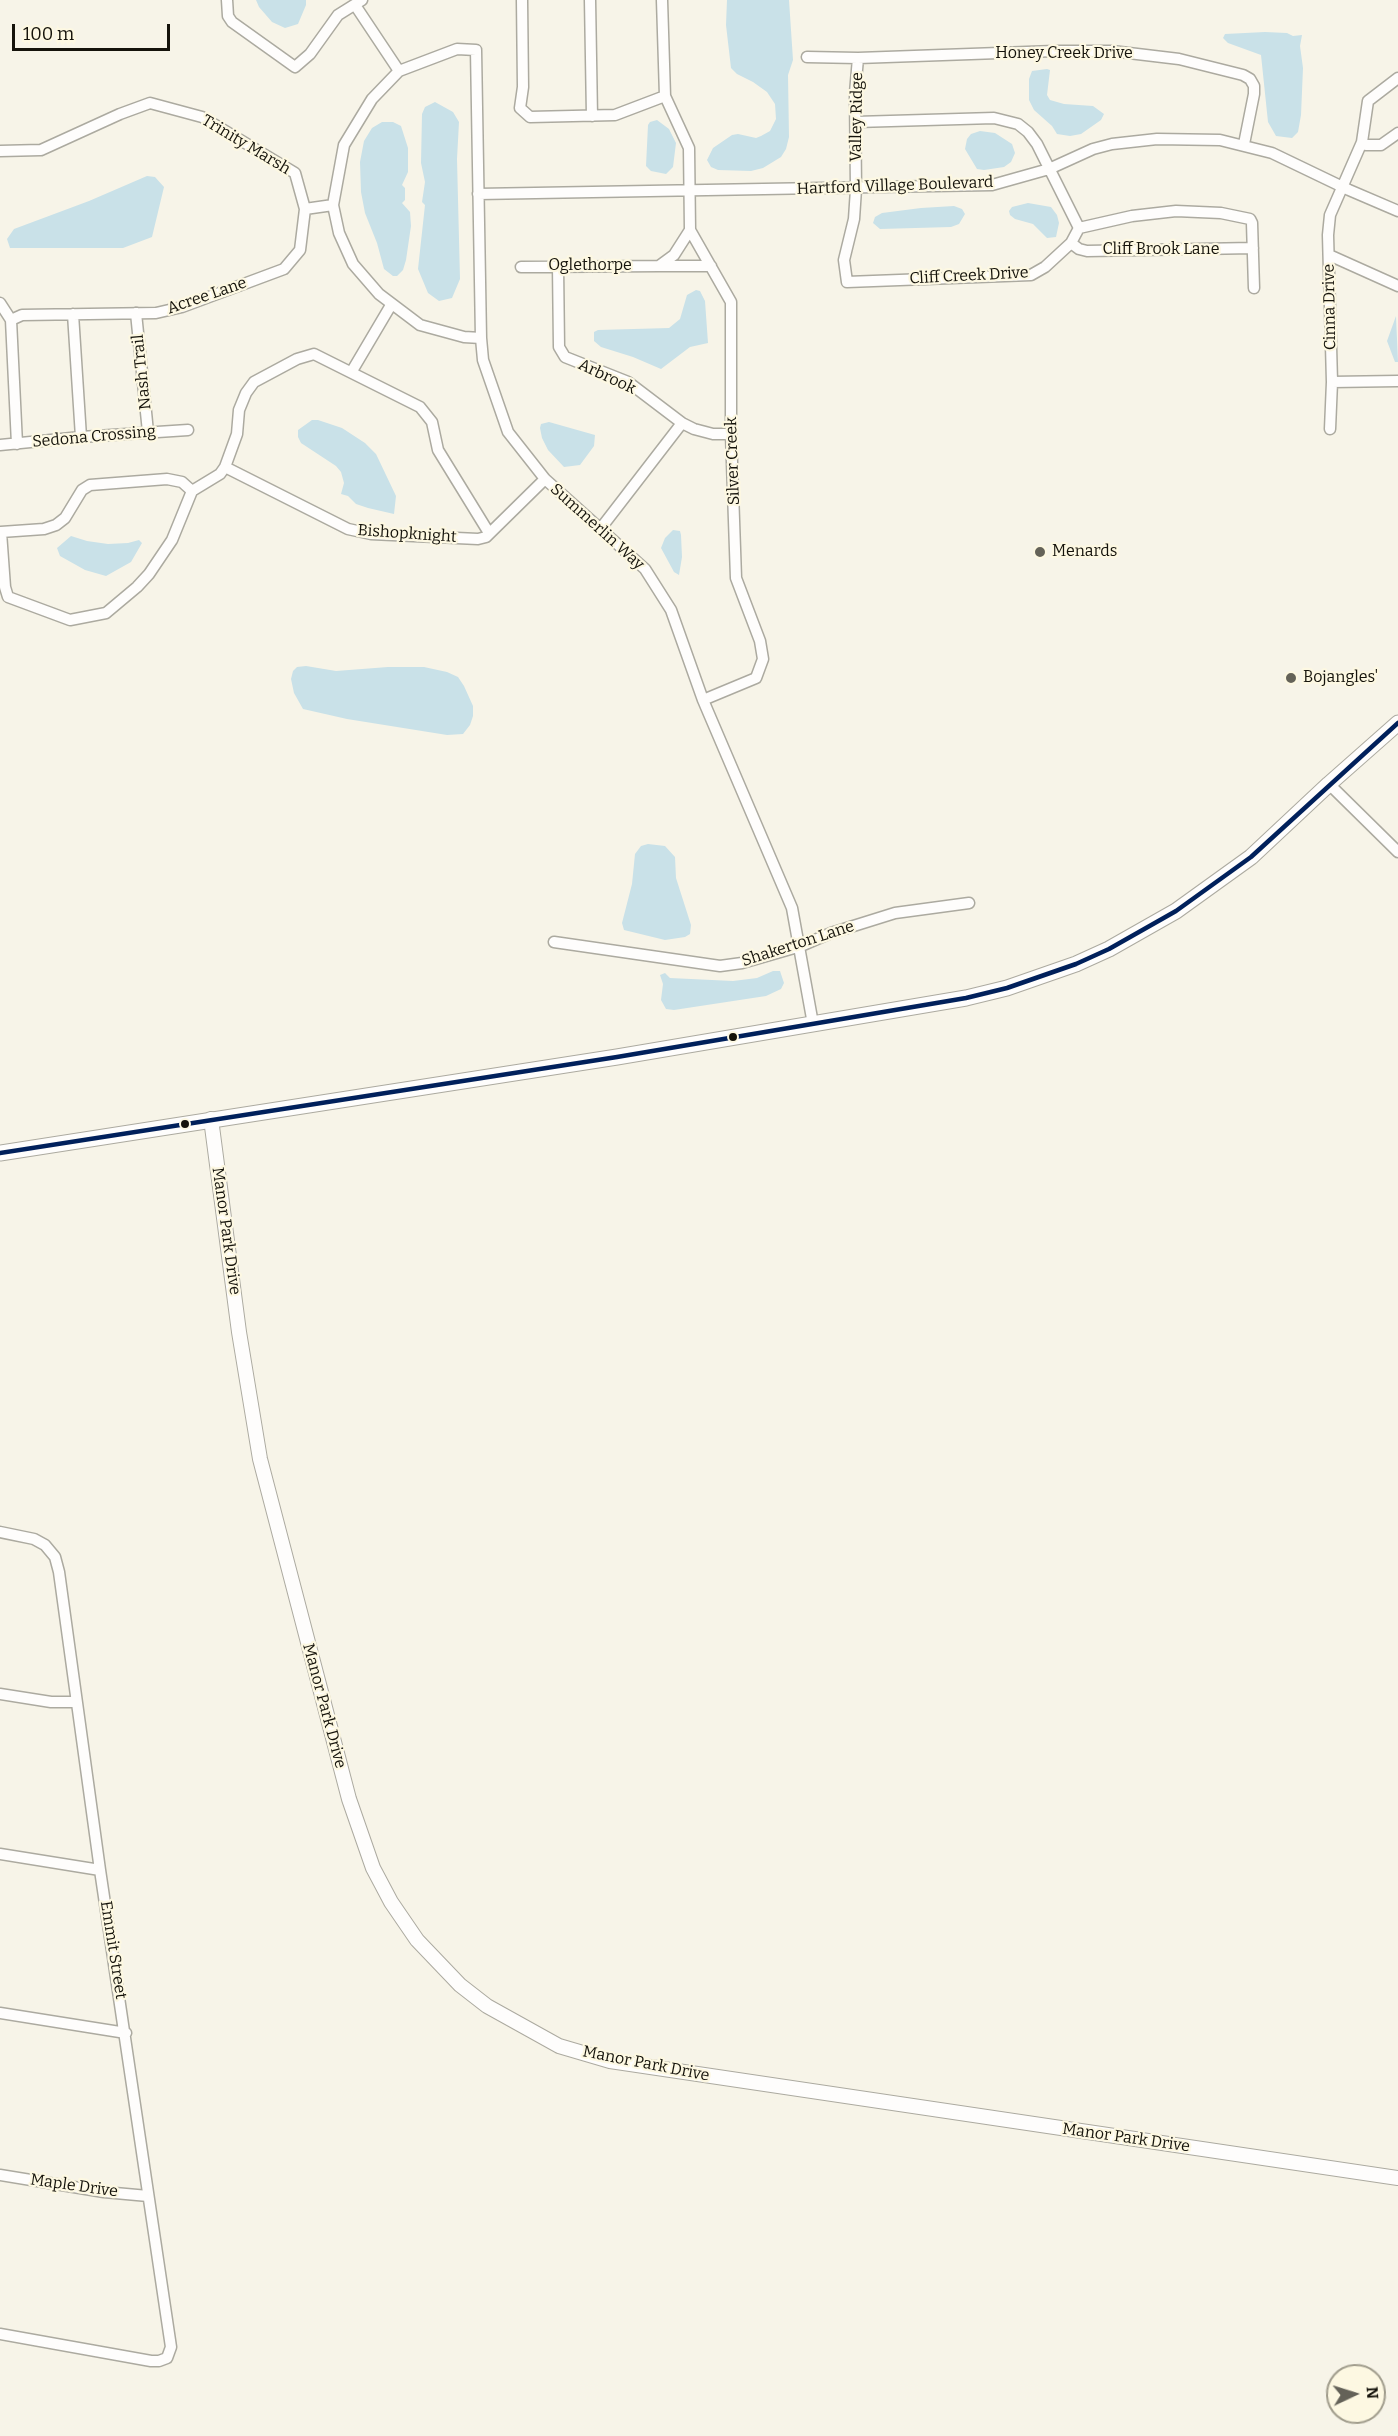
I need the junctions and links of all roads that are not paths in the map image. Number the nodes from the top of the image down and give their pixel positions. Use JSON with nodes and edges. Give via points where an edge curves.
{"nodes":[{"id":1,"x":227,"y":0,"type":"edge"},
{"id":2,"x":522,"y":0,"type":"edge"},
{"id":3,"x":590,"y":0,"type":"edge"},
{"id":4,"x":662,"y":0,"type":"edge"},
{"id":5,"x":359,"y":3,"type":"edge"},
{"id":6,"x":807,"y":57,"type":"dead end"},
{"id":7,"x":858,"y":58,"type":"junction"},
{"id":8,"x":399,"y":71,"type":"junction"},
{"id":9,"x":1398,"y":78,"type":"edge"},
{"id":10,"x":665,"y":96,"type":"junction"},
{"id":11,"x":592,"y":116,"type":"junction"},
{"id":12,"x":856,"y":122,"type":"junction"},
{"id":13,"x":1398,"y":133,"type":"edge"},
{"id":14,"x":1362,"y":142,"type":"junction"},
{"id":15,"x":1244,"y":144,"type":"junction"},
{"id":16,"x":0,"y":151,"type":"edge"},
{"id":17,"x":1049,"y":169,"type":"junction"},
{"id":18,"x":1341,"y":186,"type":"junction"},
{"id":19,"x":856,"y":189,"type":"junction"},
{"id":20,"x":689,"y":192,"type":"junction"},
{"id":21,"x":478,"y":194,"type":"junction"},
{"id":22,"x":333,"y":206,"type":"junction"},
{"id":23,"x":305,"y":209,"type":"junction"},
{"id":24,"x":1398,"y":211,"type":"edge"},
{"id":25,"x":1079,"y":228,"type":"junction"},
{"id":26,"x":690,"y":230,"type":"junction"},
{"id":27,"x":1071,"y":243,"type":"junction"},
{"id":28,"x":1253,"y":248,"type":"junction"},
{"id":29,"x":1329,"y":255,"type":"junction"},
{"id":30,"x":558,"y":266,"type":"junction"},
{"id":31,"x":659,"y":266,"type":"junction"},
{"id":32,"x":711,"y":266,"type":"junction"},
{"id":33,"x":521,"y":267,"type":"dead end"},
{"id":34,"x":847,"y":282,"type":"joint"},
{"id":35,"x":1398,"y":286,"type":"edge"},
{"id":36,"x":1254,"y":288,"type":"dead end"},
{"id":37,"x":0,"y":303,"type":"edge"},
{"id":38,"x":391,"y":305,"type":"junction"},
{"id":39,"x":136,"y":313,"type":"junction"},
{"id":40,"x":73,"y":314,"type":"junction"},
{"id":41,"x":10,"y":320,"type":"junction"},
{"id":42,"x":481,"y":338,"type":"junction"},
{"id":43,"x":352,"y":371,"type":"junction"},
{"id":44,"x":1398,"y":381,"type":"edge"},
{"id":45,"x":1332,"y":382,"type":"junction"},
{"id":46,"x":682,"y":423,"type":"junction"},
{"id":47,"x":1330,"y":429,"type":"dead end"},
{"id":48,"x":188,"y":430,"type":"dead end"},
{"id":49,"x":148,"y":432,"type":"junction"},
{"id":50,"x":731,"y":434,"type":"junction"},
{"id":51,"x":81,"y":437,"type":"junction"},
{"id":52,"x":17,"y":444,"type":"junction"},
{"id":53,"x":0,"y":445,"type":"edge"},
{"id":54,"x":225,"y":467,"type":"junction"},
{"id":55,"x":545,"y":479,"type":"junction"},
{"id":56,"x":192,"y":491,"type":"junction"},
{"id":57,"x":601,"y":528,"type":"junction"},
{"id":58,"x":1,"y":532,"type":"edge"},
{"id":59,"x":489,"y":534,"type":"junction"},
{"id":60,"x":703,"y":700,"type":"junction"},
{"id":61,"x":1398,"y":723,"type":"edge"},
{"id":62,"x":1329,"y":784,"type":"junction"},
{"id":63,"x":1398,"y":852,"type":"edge"},
{"id":64,"x":969,"y":903,"type":"dead end"},
{"id":65,"x":554,"y":942,"type":"dead end"},
{"id":66,"x":801,"y":946,"type":"junction"},
{"id":67,"x":813,"y":1024,"type":"junction"},
{"id":68,"x":211,"y":1119,"type":"junction"},
{"id":69,"x":0,"y":1154,"type":"edge"},
{"id":70,"x":0,"y":1532,"type":"edge"},
{"id":71,"x":0,"y":1694,"type":"edge"},
{"id":72,"x":76,"y":1702,"type":"junction"},
{"id":73,"x":0,"y":1854,"type":"edge"},
{"id":74,"x":100,"y":1870,"type":"junction"},
{"id":75,"x":0,"y":2013,"type":"edge"},
{"id":76,"x":126,"y":2033,"type":"junction"},
{"id":77,"x":0,"y":2175,"type":"edge"},
{"id":78,"x":1398,"y":2178,"type":"edge"},
{"id":79,"x":148,"y":2196,"type":"junction"},
{"id":80,"x":0,"y":2334,"type":"edge"}],
"edges":[{"from":1,"to":5,"type":"street","via":[[231,22],[295,67],[310,54],[338,15]]},
{"from":2,"to":11,"type":"street","via":[[520,108],[530,117]]},
{"from":3,"to":11,"type":"street"},
{"from":4,"to":10,"type":"street"},
{"from":5,"to":8,"type":"street"},
{"from":6,"to":7,"type":"street","name":"Honey Creek Drive"},
{"from":7,"to":12,"type":"street","name":"Valley Ridge"},
{"from":7,"to":15,"type":"street","name":"Honey Creek Drive","via":[[1112,51],[1179,59],[1250,79],[1254,94]]},
{"from":8,"to":21,"type":"street","name":"Summerlin Way","via":[[457,49],[476,51]]},
{"from":8,"to":22,"type":"street","via":[[372,99],[344,145]]},
{"from":9,"to":14,"type":"street","name":"Cinna Drive","via":[[1368,102]]},
{"from":10,"to":11,"type":"street","via":[[615,115]]},
{"from":10,"to":20,"type":"street","name":"Silver Creek","via":[[689,148]]},
{"from":12,"to":17,"type":"street","via":[[1006,120],[1028,132]]},
{"from":12,"to":19,"type":"street","name":"Valley Ridge"},
{"from":13,"to":14,"type":"street","via":[[1381,145]]},
{"from":14,"to":18,"type":"street","name":"Cinna Drive"},
{"from":15,"to":17,"type":"street","name":"Hartford Village Boulevard","via":[[1157,139],[1112,144]]},
{"from":15,"to":18,"type":"street","name":"Hartford Village Boulevard"},
{"from":16,"to":23,"type":"street","name":"Trinity Marsh","via":[[41,150],[150,103],[202,117],[295,173]]},
{"from":17,"to":19,"type":"street","name":"Hartford Village Boulevard","via":[[992,185]]},
{"from":17,"to":25,"type":"street"},
{"from":18,"to":24,"type":"street","name":"Hartford Village Boulevard"},
{"from":18,"to":29,"type":"street","name":"Cinna Drive","via":[[1330,215]]},
{"from":19,"to":20,"type":"street","name":"Hartford Village Boulevard"},
{"from":19,"to":34,"type":"street","name":"Valley Ridge","via":[[854,219],[844,260]]},
{"from":20,"to":21,"type":"street","name":"Hartford Village Boulevard"},
{"from":20,"to":26,"type":"street","name":"Silver Creek"},
{"from":21,"to":42,"type":"street","name":"Summerlin Way"},
{"from":22,"to":23,"type":"street"},
{"from":22,"to":38,"type":"street","via":[[339,233],[353,264]]},
{"from":23,"to":39,"type":"street","name":"Acree Lane","via":[[300,250],[284,269],[182,307]]},
{"from":25,"to":27,"type":"street","name":"Cliff Creek Drive"},
{"from":25,"to":28,"type":"street","via":[[1143,214],[1221,213],[1250,219]]},
{"from":26,"to":31,"type":"street","via":[[674,255]]},
{"from":26,"to":32,"type":"street","name":"Silver Creek"},
{"from":27,"to":28,"type":"street","name":"Cliff Brook Lane","via":[[1087,251]]},
{"from":27,"to":34,"type":"street","name":"Cliff Creek Drive","via":[[1032,275]]},
{"from":28,"to":36,"type":"street"},
{"from":29,"to":35,"type":"street"},
{"from":29,"to":45,"type":"street","name":"Cinna Drive"},
{"from":30,"to":31,"type":"street","name":"Oglethorpe"},
{"from":30,"to":33,"type":"street","name":"Oglethorpe"},
{"from":30,"to":46,"type":"street","name":"Arbrook","via":[[559,347],[565,357],[628,382]]},
{"from":31,"to":32,"type":"street","name":"Oglethorpe"},
{"from":32,"to":50,"type":"street","name":"Silver Creek","via":[[731,302]]},
{"from":37,"to":41,"type":"street"},
{"from":38,"to":42,"type":"street","via":[[420,325]]},
{"from":38,"to":43,"type":"street"},
{"from":39,"to":40,"type":"street","name":"Acree Lane"},
{"from":39,"to":49,"type":"street","name":"Nash Trail"},
{"from":40,"to":41,"type":"street","name":"Acree Lane","via":[[22,315]]},
{"from":40,"to":51,"type":"street"},
{"from":41,"to":52,"type":"street"},
{"from":42,"to":55,"type":"street","name":"Summerlin Way","via":[[483,360],[508,432]]},
{"from":43,"to":54,"type":"street","via":[[314,354],[297,358],[254,382],[239,410],[237,434]]},
{"from":43,"to":59,"type":"street","via":[[427,414],[438,450]]},
{"from":44,"to":45,"type":"street"},
{"from":45,"to":47,"type":"street","name":"Cinna Drive"},
{"from":46,"to":50,"type":"street","name":"Arbrook","via":[[713,434]]},
{"from":46,"to":57,"type":"street"},
{"from":48,"to":49,"type":"street","name":"Sedona Crossing"},
{"from":49,"to":51,"type":"street","name":"Sedona Crossing"},
{"from":50,"to":60,"type":"street","name":"Silver Creek","via":[[736,578],[760,640],[763,659],[756,678]]},
{"from":51,"to":52,"type":"street","name":"Sedona Crossing"},
{"from":52,"to":53,"type":"street","name":"Sedona Crossing"},
{"from":54,"to":56,"type":"street"},
{"from":54,"to":59,"type":"street","name":"Bishopknight","via":[[348,529],[370,534],[478,539]]},
{"from":55,"to":57,"type":"street","name":"Summerlin Way"},
{"from":55,"to":59,"type":"street"},
{"from":56,"to":58,"type":"street","via":[[182,482],[167,479],[90,485],[56,525],[44,530]]},
{"from":56,"to":58,"type":"street","via":[[172,540],[149,574],[106,613],[89,618],[69,620],[8,597]]},
{"from":57,"to":60,"type":"street","name":"Summerlin Way","via":[[645,569],[671,610]]},
{"from":60,"to":66,"type":"street","name":"Summerlin Way","via":[[792,908]]},
{"from":61,"to":62,"type":"main road"},
{"from":62,"to":63,"type":"street"},
{"from":62,"to":67,"type":"main road","via":[[1236,869],[1176,911],[1109,949],[986,993]]},
{"from":64,"to":66,"type":"street","name":"Shakerton Lane","via":[[895,913]]},
{"from":65,"to":66,"type":"street","name":"Shakerton Lane","via":[[720,966]]},
{"from":66,"to":67,"type":"street","name":"Summerlin Way"},
{"from":67,"to":68,"type":"main road"},
{"from":68,"to":69,"type":"main road"},
{"from":68,"to":78,"type":"street","name":"Manor Park Drive","via":[[260,1458],[349,1799],[373,1868],[391,1902],[417,1940],[460,1985],[542,2038],[610,2061]]},
{"from":70,"to":72,"type":"street","name":"Emmit Street","via":[[34,1539],[55,1557]]},
{"from":71,"to":72,"type":"street"},
{"from":72,"to":74,"type":"street","name":"Emmit Street"},
{"from":73,"to":74,"type":"street"},
{"from":74,"to":76,"type":"street","name":"Emmit Street"},
{"from":75,"to":76,"type":"street"},
{"from":76,"to":79,"type":"street","name":"Emmit Street"},
{"from":77,"to":79,"type":"street","name":"Maple Drive"},
{"from":79,"to":80,"type":"street","name":"Emmit Street","via":[[172,2339],[166,2358],[151,2361]]}]}
